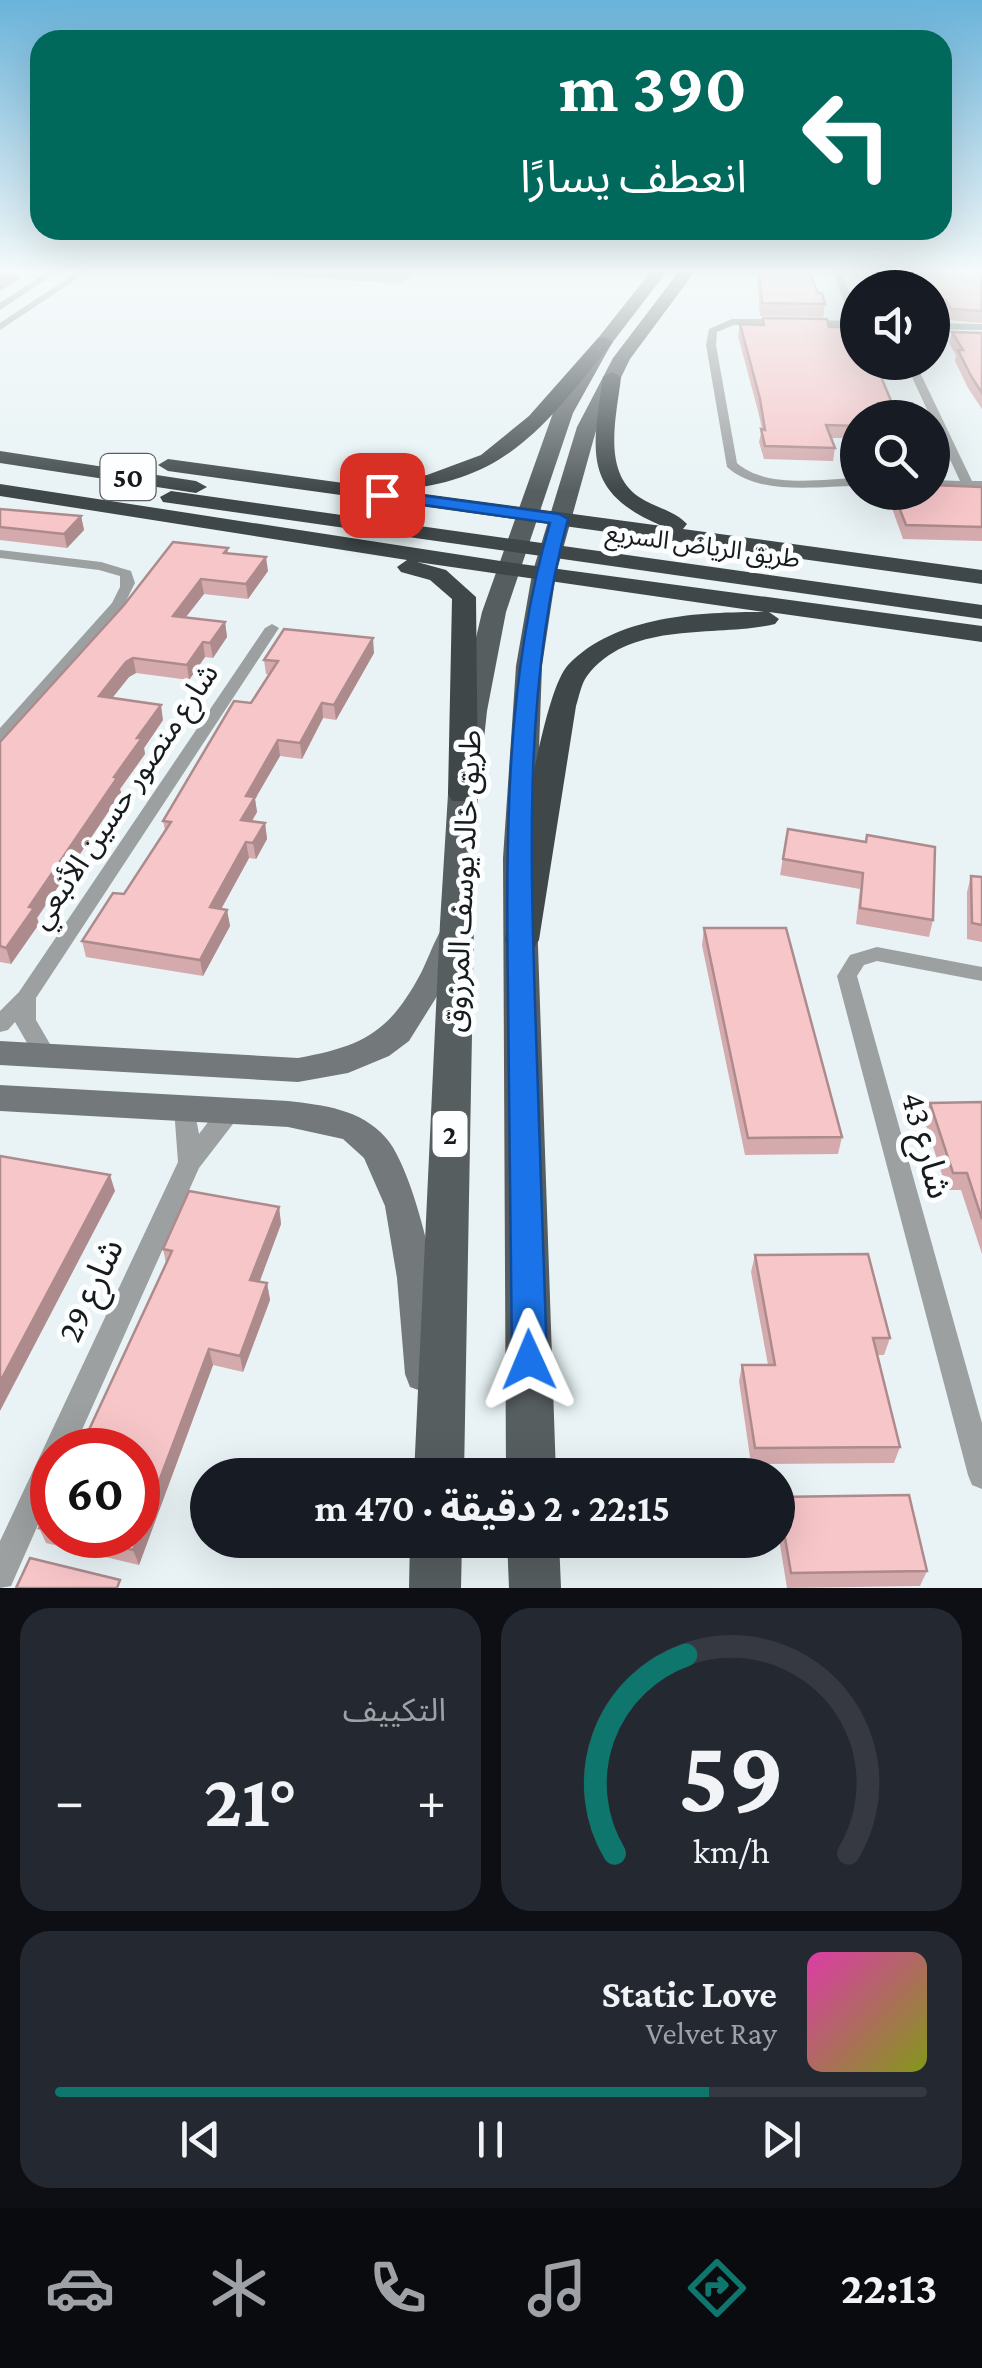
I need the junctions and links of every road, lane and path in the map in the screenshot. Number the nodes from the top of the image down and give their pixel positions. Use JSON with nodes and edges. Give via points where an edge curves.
{"nodes":[{"id":1,"x":602,"y":344,"type":"edge"},
{"id":2,"x":603,"y":344,"type":"edge"},
{"id":3,"x":632,"y":344,"type":"edge"},
{"id":4,"x":711,"y":344,"type":"edge"},
{"id":5,"x":612,"y":377,"type":"junction"},
{"id":6,"x":920,"y":380,"type":"edge"},
{"id":7,"x":0,"y":442,"type":"edge"},
{"id":8,"x":0,"y":458,"type":"edge"},
{"id":9,"x":0,"y":472,"type":"edge"},
{"id":10,"x":240,"y":474,"type":"junction"},
{"id":11,"x":840,"y":482,"type":"edge"},
{"id":12,"x":950,"y":484,"type":"edge"},
{"id":13,"x":975,"y":485,"type":"edge"},
{"id":14,"x":0,"y":490,"type":"edge"},
{"id":15,"x":417,"y":500,"type":"junction"},
{"id":16,"x":249,"y":511,"type":"junction"},
{"id":17,"x":526,"y":515,"type":"junction"},
{"id":18,"x":559,"y":519,"type":"junction"},
{"id":19,"x":656,"y":533,"type":"junction"},
{"id":20,"x":380,"y":549,"type":"junction"},
{"id":21,"x":0,"y":554,"type":"edge"},
{"id":22,"x":507,"y":569,"type":"junction"},
{"id":23,"x":544,"y":574,"type":"junction"},
{"id":24,"x":982,"y":577,"type":"edge"},
{"id":25,"x":642,"y":586,"type":"junction"},
{"id":26,"x":852,"y":587,"type":"junction"},
{"id":27,"x":982,"y":594,"type":"edge"},
{"id":28,"x":982,"y":612,"type":"edge"},
{"id":29,"x":272,"y":628,"type":"dead end"},
{"id":30,"x":982,"y":634,"type":"edge"},
{"id":31,"x":0,"y":738,"type":"edge"},
{"id":32,"x":463,"y":794,"type":"junction"},
{"id":33,"x":457,"y":923,"type":"junction"},
{"id":34,"x":522,"y":940,"type":"junction"},
{"id":35,"x":982,"y":974,"type":"edge"},
{"id":36,"x":26,"y":998,"type":"junction"},
{"id":37,"x":0,"y":1024,"type":"edge"},
{"id":38,"x":0,"y":1053,"type":"edge"},
{"id":39,"x":46,"y":1056,"type":"junction"},
{"id":40,"x":85,"y":1058,"type":"junction"},
{"id":41,"x":0,"y":1098,"type":"edge"},
{"id":42,"x":70,"y":1101,"type":"junction"},
{"id":43,"x":185,"y":1108,"type":"junction"},
{"id":44,"x":232,"y":1111,"type":"junction"},
{"id":45,"x":190,"y":1162,"type":"junction"},
{"id":46,"x":68,"y":1428,"type":"edge"},
{"id":47,"x":430,"y":1458,"type":"edge"},
{"id":48,"x":439,"y":1458,"type":"edge"},
{"id":49,"x":531,"y":1458,"type":"edge"},
{"id":50,"x":982,"y":1475,"type":"edge"},
{"id":51,"x":30,"y":1510,"type":"edge"},
{"id":52,"x":534,"y":1558,"type":"edge"},
{"id":53,"x":0,"y":1576,"type":"edge"},
{"id":54,"x":535,"y":1588,"type":"edge"}],
"edges":[{"from":1,"to":10,"type":"highway","via":[[526,432],[469,470],[398,484]]},
{"from":2,"to":17,"type":"main road","name":"طريق خالد يوسف المرزوق","number":"2","via":[[563,414]]},
{"from":3,"to":5,"type":"main road","name":"طريق خالد يوسف المرزوق"},
{"from":4,"to":11,"type":"street","via":[[734,470],[761,480]]},
{"from":5,"to":18,"type":"main road","name":"طريق خالد يوسف المرزوق","via":[[587,427]]},
{"from":5,"to":26,"type":"highway","via":[[602,463],[623,496],[643,511]]},
{"from":6,"to":13,"type":"street"},
{"from":7,"to":10,"type":"highway"},
{"from":8,"to":16,"type":"highway","name":"طريق الرياض السريع","number":"50"},
{"from":9,"to":16,"type":"highway","name":"طريق الرياض السريع","number":"50"},
{"from":10,"to":15,"type":"highway"},
{"from":12,"to":13,"type":"street"},
{"from":14,"to":16,"type":"highway"},
{"from":15,"to":17,"type":"highway"},
{"from":15,"to":20,"type":"highway","via":[[443,512],[445,530],[420,545]]},
{"from":16,"to":20,"type":"highway"},
{"from":16,"to":26,"type":"highway","name":"طريق الرياض السريع","number":"50"},
{"from":16,"to":32,"type":"highway","via":[[454,584],[466,611]]},
{"from":17,"to":18,"type":"highway"},
{"from":17,"to":22,"type":"main road","name":"طريق خالد يوسف المرزوق","number":"2"},
{"from":18,"to":19,"type":"highway"},
{"from":18,"to":23,"type":"main road","name":"طريق خالد يوسف المرزوق"},
{"from":19,"to":25,"type":"highway","via":[[612,539],[596,559],[602,571]]},
{"from":19,"to":26,"type":"highway"},
{"from":20,"to":22,"type":"highway"},
{"from":21,"to":31,"type":"street","via":[[101,566],[126,574],[128,590]]},
{"from":22,"to":23,"type":"highway"},
{"from":22,"to":32,"type":"main road","name":"طريق خالد يوسف المرزوق","number":"2","via":[[473,711]]},
{"from":23,"to":25,"type":"highway"},
{"from":23,"to":34,"type":"main road","name":"طريق خالد يوسف المرزوق","via":[[529,666],[519,858]]},
{"from":24,"to":26,"type":"highway"},
{"from":25,"to":26,"type":"highway"},
{"from":26,"to":27,"type":"highway","name":"طريق الرياض السريع","number":"50"},
{"from":26,"to":28,"type":"highway","name":"طريق الرياض السريع","number":"50"},
{"from":26,"to":30,"type":"highway"},
{"from":26,"to":34,"type":"highway","via":[[738,619],[630,638],[576,672],[562,706]]},
{"from":29,"to":36,"type":"street","name":"شارع منصور حسين الأنبعي"},
{"from":32,"to":33,"type":"main road","name":"طريق خالد يوسف المرزوق","number":"2"},
{"from":33,"to":40,"type":"street","via":[[434,977],[398,1033],[348,1061],[298,1070]]},
{"from":33,"to":48,"type":"main road","name":"طريق خالد يوسف المرزوق","number":"2"},
{"from":34,"to":49,"type":"main road","name":"طريق خالد يوسف المرزوق"},
{"from":35,"to":50,"type":"street","name":"شارع 43","via":[[877,954],[857,960],[847,976]]},
{"from":36,"to":37,"type":"street","name":"شارع منصور حسين الأنبعي"},
{"from":36,"to":39,"type":"street","via":[[25,1020]]},
{"from":38,"to":39,"type":"street"},
{"from":39,"to":40,"type":"street"},
{"from":40,"to":42,"type":"street","via":[[103,1076],[93,1092]]},
{"from":41,"to":42,"type":"street"},
{"from":42,"to":43,"type":"street"},
{"from":43,"to":44,"type":"street"},
{"from":43,"to":45,"type":"street","name":"شارع 29"},
{"from":44,"to":45,"type":"street","name":"شارع 29"},
{"from":44,"to":47,"type":"street","via":[[323,1118],[356,1130],[382,1155],[404,1200]]},
{"from":45,"to":46,"type":"street","name":"شارع 29"},
{"from":51,"to":53,"type":"street"},
{"from":52,"to":54,"type":"main road"}]}
